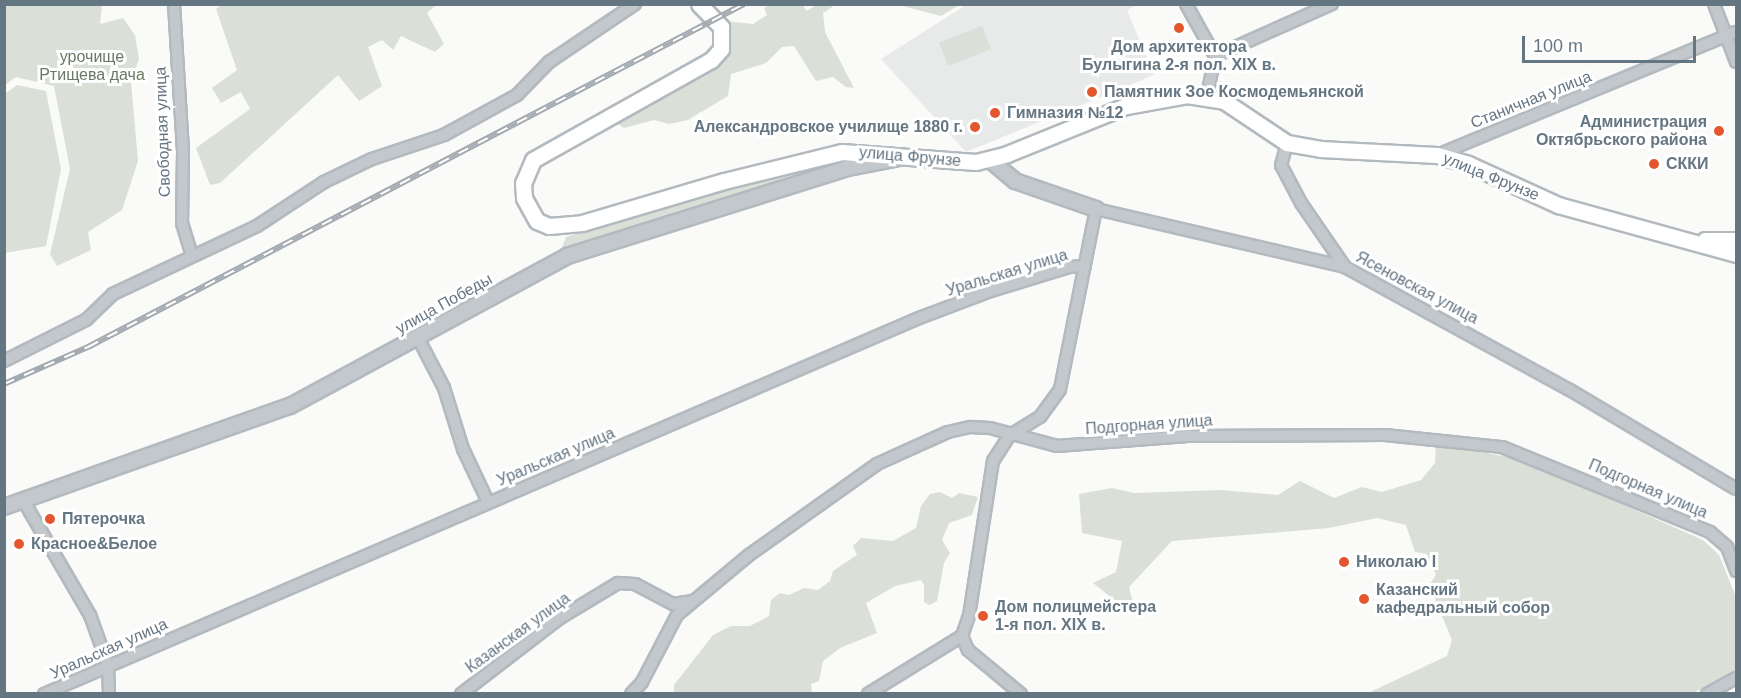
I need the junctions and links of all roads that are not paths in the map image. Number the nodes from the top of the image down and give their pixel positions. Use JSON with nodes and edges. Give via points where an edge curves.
{"nodes":[{"id":1,"x":174,"y":4,"type":"edge"},
{"id":2,"x":634,"y":4,"type":"edge"},
{"id":3,"x":699,"y":4,"type":"edge"},
{"id":4,"x":1186,"y":4,"type":"edge"},
{"id":5,"x":1332,"y":4,"type":"edge"},
{"id":6,"x":1714,"y":4,"type":"edge"},
{"id":7,"x":1732,"y":34,"type":"edge"},
{"id":8,"x":1215,"y":56,"type":"junction"},
{"id":9,"x":1737,"y":62,"type":"edge"},
{"id":10,"x":1207,"y":96,"type":"junction"},
{"id":11,"x":1287,"y":143,"type":"junction"},
{"id":12,"x":1437,"y":155,"type":"junction"},
{"id":13,"x":909,"y":157,"type":"junction"},
{"id":14,"x":990,"y":160,"type":"junction"},
{"id":15,"x":1096,"y":208,"type":"junction"},
{"id":16,"x":1666,"y":235,"type":"junction"},
{"id":17,"x":1737,"y":240,"type":"edge"},
{"id":18,"x":1737,"y":254,"type":"edge"},
{"id":19,"x":192,"y":256,"type":"junction"},
{"id":20,"x":1085,"y":266,"type":"junction"},
{"id":21,"x":1345,"y":267,"type":"junction"},
{"id":22,"x":418,"y":338,"type":"junction"},
{"id":23,"x":4,"y":361,"type":"edge"},
{"id":24,"x":1009,"y":436,"type":"junction"},
{"id":25,"x":1737,"y":489,"type":"edge"},
{"id":26,"x":23,"y":500,"type":"junction"},
{"id":27,"x":488,"y":502,"type":"junction"},
{"id":28,"x":4,"y":507,"type":"edge"},
{"id":29,"x":1737,"y":571,"type":"edge"},
{"id":30,"x":693,"y":601,"type":"junction"},
{"id":31,"x":962,"y":636,"type":"junction"},
{"id":32,"x":108,"y":665,"type":"junction"},
{"id":33,"x":1737,"y":678,"type":"edge"},
{"id":34,"x":44,"y":693,"type":"edge"},
{"id":35,"x":109,"y":693,"type":"edge"},
{"id":36,"x":461,"y":693,"type":"edge"},
{"id":37,"x":631,"y":693,"type":"edge"},
{"id":38,"x":868,"y":693,"type":"edge"},
{"id":39,"x":1021,"y":693,"type":"edge"},
{"id":40,"x":1707,"y":693,"type":"edge"}],
"edges":[{"from":1,"to":19,"type":"street","name":"Свободная улица","via":[[183,153],[182,223]]},
{"from":2,"to":19,"type":"street","via":[[549,62],[517,95],[444,135],[372,159],[324,182],[257,226]]},
{"from":3,"to":13,"type":"main road","name":"улица Фрунзе","via":[[714,15],[721,27],[721,49],[711,60],[533,160],[523,183],[524,198],[537,221],[549,226],[582,223],[832,154],[866,152]]},
{"from":4,"to":8,"type":"street"},
{"from":5,"to":8,"type":"street"},
{"from":6,"to":7,"type":"street"},
{"from":7,"to":9,"type":"street"},
{"from":7,"to":12,"type":"street","name":"Станичная улица"},
{"from":8,"to":10,"type":"street"},
{"from":10,"to":11,"type":"main road","name":"улица Фрунзе","via":[[1224,100]]},
{"from":10,"to":14,"type":"main road","name":"улица Фрунзе","via":[[1168,96],[1126,106]]},
{"from":11,"to":12,"type":"main road","name":"улица Фрунзе","via":[[1320,149]]},
{"from":11,"to":21,"type":"street","via":[[1281,165],[1301,203]]},
{"from":12,"to":16,"type":"main road","name":"улица Фрунзе","via":[[1468,164],[1558,205]]},
{"from":13,"to":14,"type":"main road","name":"улица Фрунзе","via":[[956,162]]},
{"from":13,"to":22,"type":"street","name":"улица Победы","via":[[848,168],[567,256]]},
{"from":14,"to":15,"type":"street","name":"Ясеновская улица","via":[[1015,181]]},
{"from":15,"to":20,"type":"street"},
{"from":15,"to":21,"type":"street","name":"Ясеновская улица"},
{"from":16,"to":17,"type":"main road","name":"улица Фрунзе"},
{"from":16,"to":18,"type":"main road","name":"улица Фрунзе"},
{"from":19,"to":23,"type":"street","via":[[113,294],[86,320]]},
{"from":20,"to":24,"type":"street","via":[[1060,390],[1040,417]]},
{"from":20,"to":27,"type":"street","name":"Уральская улица","via":[[1069,267],[991,291],[919,318]]},
{"from":21,"to":25,"type":"street","name":"Ясеновская улица","via":[[1570,390]]},
{"from":22,"to":26,"type":"street","name":"улица Победы","via":[[290,406]]},
{"from":22,"to":27,"type":"street","via":[[444,388],[463,449]]},
{"from":24,"to":29,"type":"street","name":"Подгорная улица","via":[[1057,446],[1188,436],[1385,435],[1502,447],[1710,532],[1727,547]]},
{"from":24,"to":30,"type":"street","name":"Подгорная улица","via":[[990,428],[959,430],[877,464],[749,555]]},
{"from":24,"to":31,"type":"street","via":[[993,461],[969,616]]},
{"from":26,"to":28,"type":"street","name":"улица Победы"},
{"from":26,"to":32,"type":"street","via":[[90,615]]},
{"from":27,"to":32,"type":"street","name":"Уральская улица"},
{"from":30,"to":36,"type":"street","name":"Казанская улица","via":[[673,604],[634,584],[618,583],[560,618]]},
{"from":30,"to":37,"type":"street","name":"Подгорная улица","via":[[677,615],[642,682]]},
{"from":31,"to":38,"type":"street"},
{"from":31,"to":39,"type":"street","via":[[968,650]]},
{"from":32,"to":34,"type":"street","name":"Уральская улица"},
{"from":32,"to":35,"type":"street"},
{"from":33,"to":40,"type":"street"}]}
